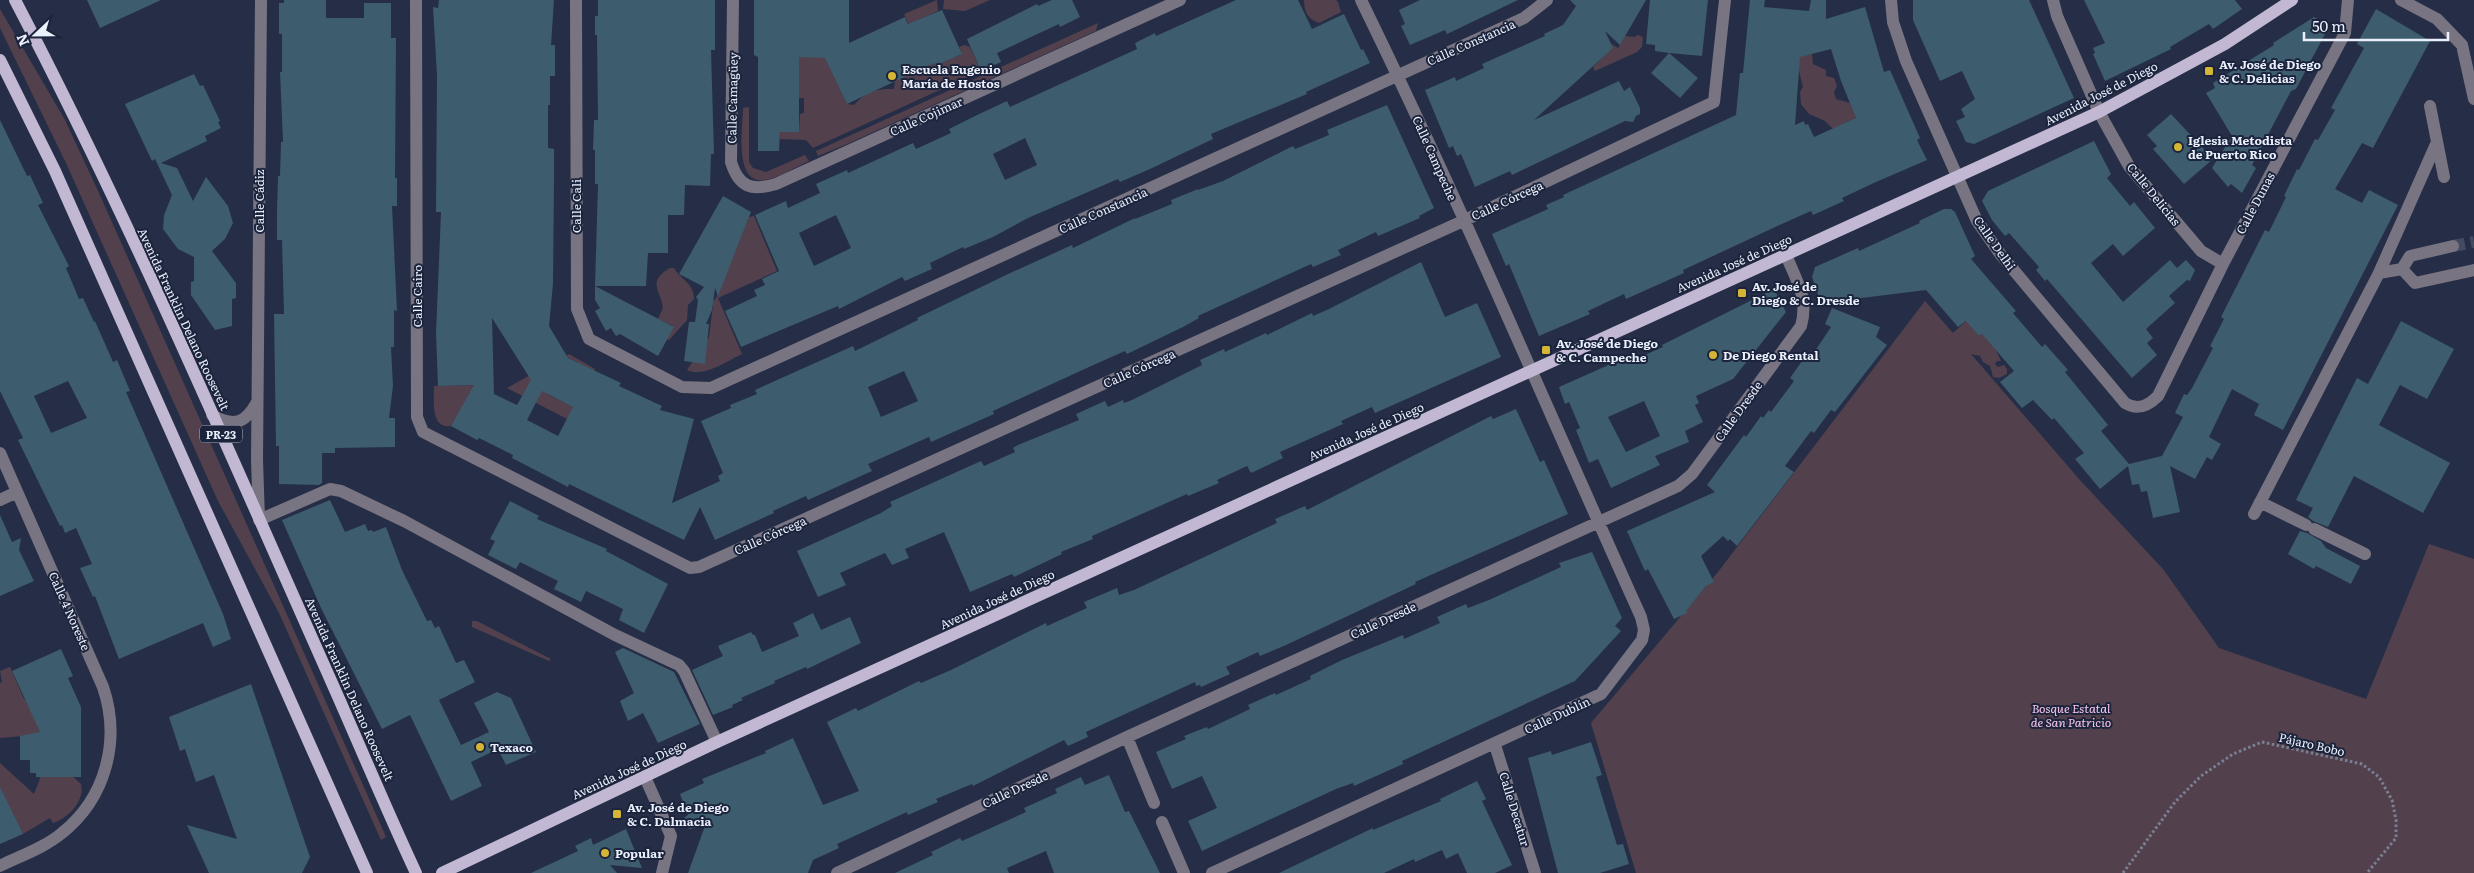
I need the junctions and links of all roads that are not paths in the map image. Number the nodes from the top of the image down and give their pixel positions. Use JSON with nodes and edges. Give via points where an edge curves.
{"nodes":[{"id":1,"x":15,"y":0,"type":"edge"},
{"id":2,"x":261,"y":0,"type":"edge"},
{"id":3,"x":416,"y":0,"type":"edge"},
{"id":4,"x":576,"y":0,"type":"edge"},
{"id":5,"x":733,"y":0,"type":"edge"},
{"id":6,"x":1180,"y":0,"type":"edge"},
{"id":7,"x":1361,"y":0,"type":"edge"},
{"id":8,"x":1547,"y":0,"type":"edge"},
{"id":9,"x":1725,"y":0,"type":"edge"},
{"id":10,"x":1891,"y":0,"type":"edge"},
{"id":11,"x":2053,"y":0,"type":"edge"},
{"id":12,"x":2292,"y":0,"type":"edge"},
{"id":13,"x":2348,"y":0,"type":"edge"},
{"id":14,"x":2401,"y":0,"type":"edge"},
{"id":15,"x":0,"y":60,"type":"edge"},
{"id":16,"x":1398,"y":76,"type":"junction"},
{"id":17,"x":2474,"y":99,"type":"edge"},
{"id":18,"x":2430,"y":106,"type":"dead end"},
{"id":19,"x":2099,"y":112,"type":"junction"},
{"id":20,"x":2437,"y":142,"type":"junction"},
{"id":21,"x":1956,"y":177,"type":"junction"},
{"id":22,"x":2444,"y":177,"type":"dead end"},
{"id":23,"x":752,"y":188,"type":"joint"},
{"id":24,"x":1463,"y":221,"type":"junction"},
{"id":25,"x":2453,"y":246,"type":"tunnel mouth"},
{"id":26,"x":1786,"y":255,"type":"junction"},
{"id":27,"x":2222,"y":264,"type":"junction"},
{"id":28,"x":2402,"y":269,"type":"junction"},
{"id":29,"x":2474,"y":270,"type":"edge"},
{"id":30,"x":2380,"y":273,"type":"junction"},
{"id":31,"x":1532,"y":370,"type":"junction"},
{"id":32,"x":652,"y":371,"type":"joint"},
{"id":33,"x":258,"y":402,"type":"junction"},
{"id":34,"x":2152,"y":402,"type":"joint"},
{"id":35,"x":212,"y":415,"type":"junction"},
{"id":36,"x":0,"y":453,"type":"edge"},
{"id":37,"x":17,"y":492,"type":"junction"},
{"id":38,"x":0,"y":500,"type":"edge"},
{"id":39,"x":564,"y":504,"type":"joint"},
{"id":40,"x":259,"y":520,"type":"junction"},
{"id":41,"x":1599,"y":520,"type":"junction"},
{"id":42,"x":2365,"y":554,"type":"dead end"},
{"id":43,"x":1127,"y":737,"type":"junction"},
{"id":44,"x":717,"y":742,"type":"junction"},
{"id":45,"x":1495,"y":745,"type":"junction"},
{"id":46,"x":645,"y":777,"type":"junction"},
{"id":47,"x":1154,"y":803,"type":"dead end"},
{"id":48,"x":1162,"y":822,"type":"dead end"},
{"id":49,"x":0,"y":866,"type":"edge"},
{"id":50,"x":367,"y":873,"type":"edge"},
{"id":51,"x":416,"y":873,"type":"edge"},
{"id":52,"x":442,"y":873,"type":"edge"},
{"id":53,"x":662,"y":873,"type":"edge"},
{"id":54,"x":838,"y":873,"type":"edge"},
{"id":55,"x":1184,"y":873,"type":"edge"},
{"id":56,"x":1212,"y":873,"type":"edge"},
{"id":57,"x":1535,"y":873,"type":"edge"}],
"edges":[{"from":1,"to":35,"type":"main road","name":"Avenida Franklin Delano Roosevelt","number":"PR-23","via":[[86,140]]},
{"from":2,"to":33,"type":"street","name":"Calle Cádiz"},
{"from":3,"to":39,"type":"street","name":"Calle Cairo","via":[[419,425],[423,432]]},
{"from":4,"to":32,"type":"street","name":"Calle Cali","via":[[577,310],[589,339]]},
{"from":5,"to":23,"type":"street","name":"Calle Camagüey","via":[[732,162],[735,175]]},
{"from":6,"to":23,"type":"street","name":"Calle Cojimar","via":[[776,184]]},
{"from":7,"to":16,"type":"street","name":"Calle Campeche"},
{"from":8,"to":16,"type":"street","name":"Calle Constancia","via":[[1524,18]]},
{"from":9,"to":24,"type":"street","name":"Calle Córcega","via":[[1714,102]]},
{"from":10,"to":21,"type":"street","name":"Calle Delhi","via":[[1898,41]]},
{"from":11,"to":19,"type":"street","name":"Calle Delicias"},
{"from":12,"to":19,"type":"main road","name":"Avenida José de Diego","via":[[2225,44]]},
{"from":13,"to":27,"type":"street","name":"Calle Dunas","via":[[2345,33]]},
{"from":14,"to":17,"type":"street","via":[[2437,20],[2462,45]]},
{"from":15,"to":50,"type":"main road","via":[[55,171]]},
{"from":16,"to":24,"type":"street","name":"Calle Campeche"},
{"from":16,"to":32,"type":"street","name":"Calle Constancia","via":[[711,388],[682,387]]},
{"from":18,"to":20,"type":"street"},
{"from":19,"to":21,"type":"main road","name":"Avenida José de Diego"},
{"from":19,"to":27,"type":"street","name":"Calle Delicias","via":[[2129,166],[2201,250]]},
{"from":20,"to":22,"type":"street"},
{"from":20,"to":30,"type":"street"},
{"from":21,"to":26,"type":"main road","name":"Avenida José de Diego"},
{"from":21,"to":34,"type":"street","name":"Calle Delhi","via":[[1977,221],[2001,255],[2125,403],[2136,408]]},
{"from":24,"to":31,"type":"street","name":"Calle Campeche"},
{"from":24,"to":39,"type":"street","name":"Calle Córcega","via":[[699,567],[682,565]]},
{"from":25,"to":28,"type":"street","via":[[2410,256]]},
{"from":26,"to":31,"type":"main road","name":"Avenida José de Diego"},
{"from":26,"to":41,"type":"street","name":"Calle Dresde","via":[[1804,300],[1801,326],[1692,474],[1678,486]]},
{"from":27,"to":34,"type":"street","name":"Calle Dunas","via":[[2158,396]]},
{"from":28,"to":29,"type":"street","via":[[2414,284]]},
{"from":28,"to":30,"type":"street"},
{"from":30,"to":42,"type":"street","via":[[2257,508],[2310,527]]},
{"from":31,"to":41,"type":"street","name":"Calle Dublín"},
{"from":31,"to":44,"type":"main road","name":"Avenida José de Diego"},
{"from":33,"to":35,"type":"street","via":[[240,421],[232,423]]},
{"from":33,"to":40,"type":"street","name":"Calle Cádiz"},
{"from":35,"to":40,"type":"main road","name":"Avenida Franklin Delano Roosevelt","number":"PR-23"},
{"from":36,"to":37,"type":"street","name":"Calle 4 Noreste"},
{"from":37,"to":38,"type":"street"},
{"from":37,"to":49,"type":"street","name":"Calle 4 Noreste","via":[[104,687],[110,706],[110,750],[105,774],[86,808],[48,843]]},
{"from":40,"to":44,"type":"street","via":[[330,489],[348,494],[615,635],[680,665]]},
{"from":40,"to":51,"type":"main road","name":"Avenida Franklin Delano Roosevelt","number":"PR-23"},
{"from":41,"to":43,"type":"street","name":"Calle Dresde"},
{"from":41,"to":45,"type":"street","name":"Calle Dublín","via":[[1641,616],[1642,640],[1601,694]]},
{"from":43,"to":47,"type":"street"},
{"from":43,"to":54,"type":"street","name":"Calle Dresde"},
{"from":44,"to":46,"type":"main road","name":"Avenida José de Diego"},
{"from":45,"to":56,"type":"street","name":"Calle Dublín"},
{"from":45,"to":57,"type":"street","name":"Calle Decatur"},
{"from":46,"to":52,"type":"main road","name":"Avenida José de Diego"},
{"from":46,"to":53,"type":"street","via":[[671,836]]},
{"from":48,"to":55,"type":"street"}]}
